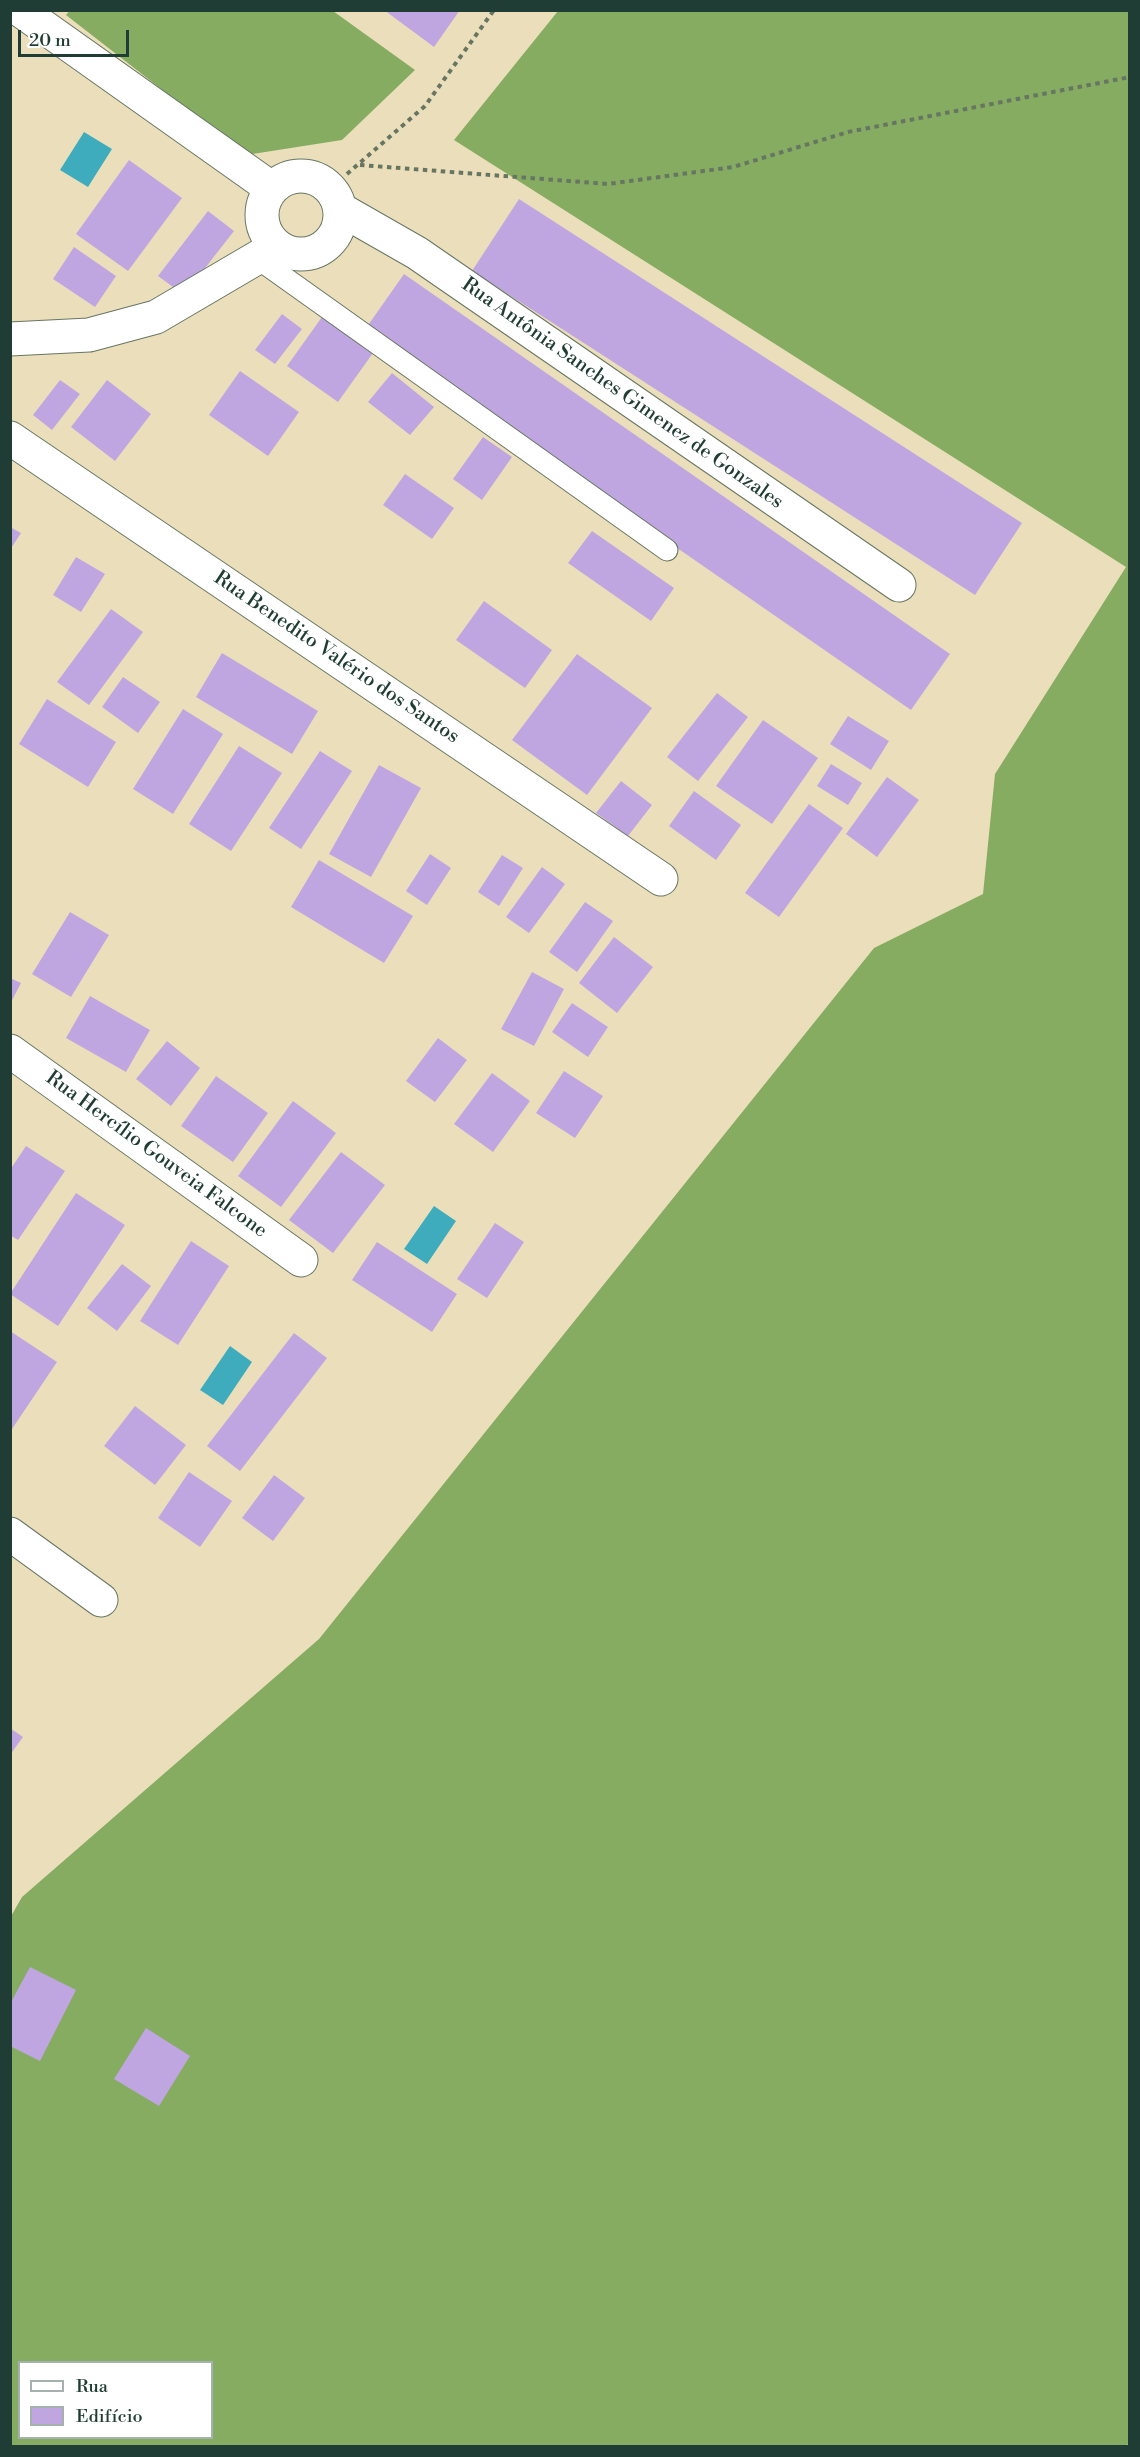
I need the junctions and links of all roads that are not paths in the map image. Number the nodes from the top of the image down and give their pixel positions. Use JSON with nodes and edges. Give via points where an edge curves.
{"nodes":[{"id":1,"x":20,"y":10,"type":"edge"},
{"id":2,"x":271,"y":188,"type":"junction"},
{"id":3,"x":334,"y":198,"type":"junction"},
{"id":4,"x":267,"y":252,"type":"junction"},
{"id":5,"x":10,"y":339,"type":"edge"},
{"id":6,"x":10,"y":438,"type":"edge"},
{"id":7,"x":667,"y":550,"type":"dead end"},
{"id":8,"x":899,"y":585,"type":"dead end"},
{"id":9,"x":661,"y":879,"type":"dead end"},
{"id":10,"x":10,"y":1051,"type":"edge"},
{"id":11,"x":301,"y":1260,"type":"dead end"},
{"id":12,"x":10,"y":1534,"type":"edge"},
{"id":13,"x":101,"y":1600,"type":"dead end"}],
"edges":[{"from":1,"to":2,"type":"street"},
{"from":2,"to":3,"type":"street","via":[[287,178],[306,175]]},
{"from":2,"to":4,"type":"street","via":[[261,212]]},
{"from":3,"to":4,"type":"street","via":[[336,232],[321,249],[298,254]]},
{"from":3,"to":8,"type":"street","name":"Rua Antônia Sanches Gimenez de Gonzales"},
{"from":4,"to":5,"type":"street","via":[[156,317],[89,335]]},
{"from":4,"to":7,"type":"lane"},
{"from":6,"to":9,"type":"street","name":"Rua Benedito Valério dos Santos"},
{"from":10,"to":11,"type":"street","name":"Rua Hercílio Gouveia Falcone"},
{"from":12,"to":13,"type":"street"}]}
